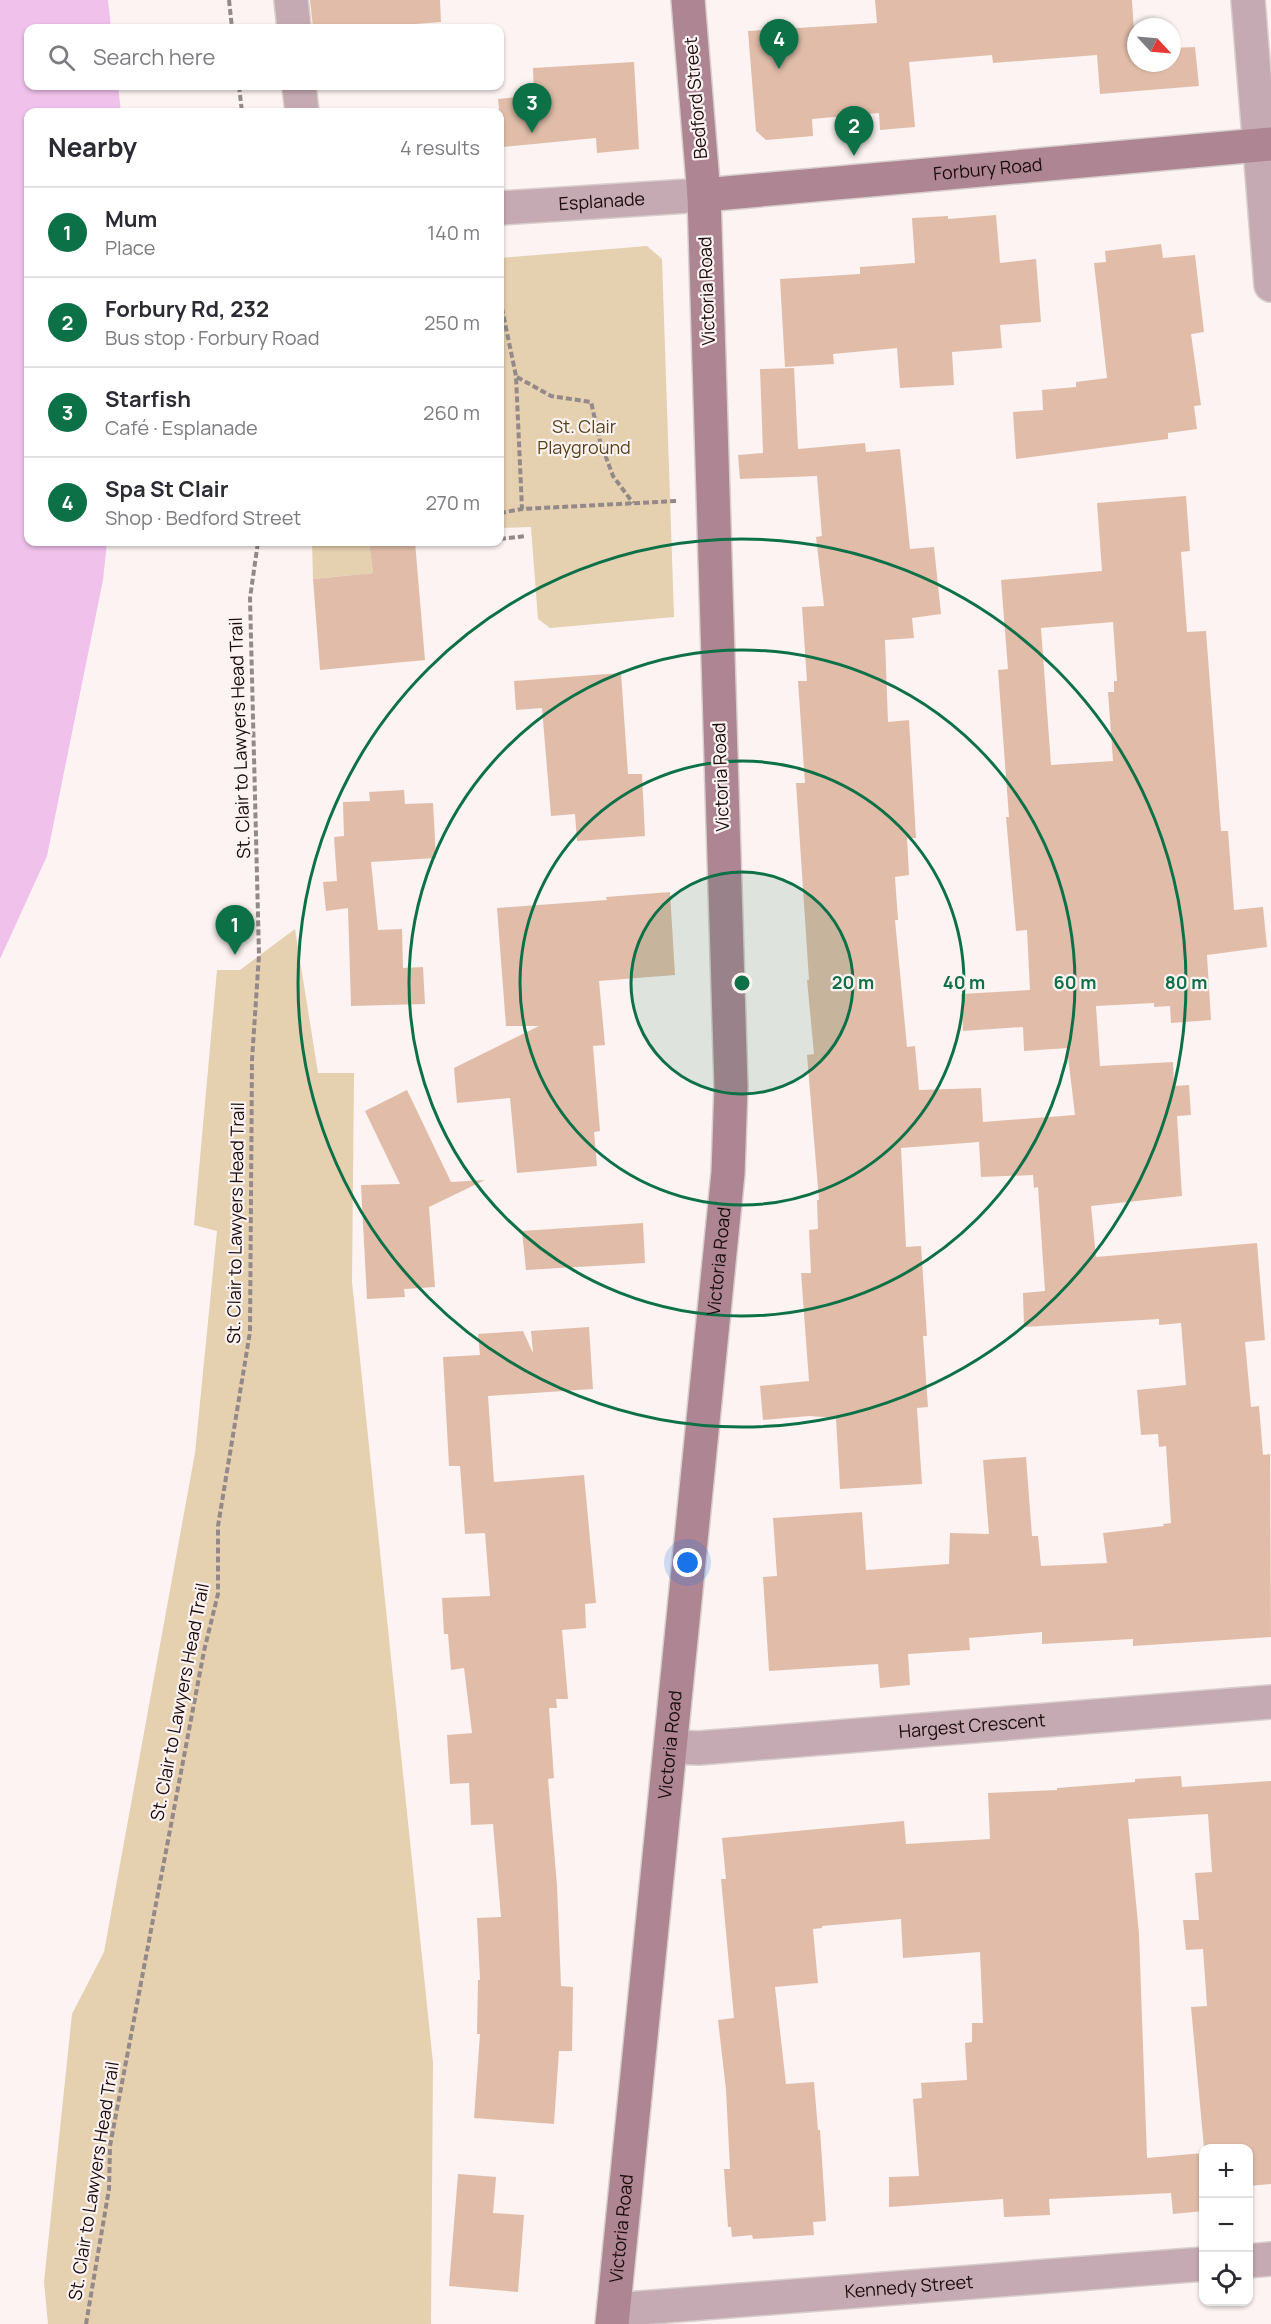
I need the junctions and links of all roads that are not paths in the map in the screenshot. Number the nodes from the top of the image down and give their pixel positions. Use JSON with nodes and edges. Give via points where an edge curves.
{"nodes":[{"id":1,"x":291,"y":0,"type":"edge"},
{"id":2,"x":688,"y":0,"type":"edge"},
{"id":3,"x":1248,"y":0,"type":"edge"},
{"id":4,"x":294,"y":24,"type":"edge"},
{"id":5,"x":299,"y":90,"type":"edge"},
{"id":6,"x":302,"y":108,"type":"edge"},
{"id":7,"x":1265,"y":145,"type":"edge"},
{"id":8,"x":704,"y":195,"type":"junction"},
{"id":9,"x":504,"y":208,"type":"edge"},
{"id":10,"x":1271,"y":285,"type":"edge"},
{"id":11,"x":1271,"y":1702,"type":"edge"},
{"id":12,"x":671,"y":1747,"type":"junction"},
{"id":13,"x":1271,"y":2259,"type":"edge"},
{"id":14,"x":1253,"y":2261,"type":"edge"},
{"id":15,"x":1199,"y":2264,"type":"edge"},
{"id":16,"x":613,"y":2317,"type":"edge"}],
"edges":[{"from":1,"to":4,"type":"street"},
{"from":2,"to":8,"type":"street","name":"Bedford Street"},
{"from":3,"to":7,"type":"street"},
{"from":5,"to":6,"type":"street"},
{"from":7,"to":8,"type":"street","name":"Forbury Road"},
{"from":7,"to":10,"type":"street"},
{"from":8,"to":9,"type":"street","name":"Esplanade"},
{"from":8,"to":12,"type":"street","name":"Victoria Road","via":[[731,1086],[729,1173]]},
{"from":11,"to":12,"type":"street","name":"Hargest Crescent","via":[[699,1748]]},
{"from":12,"to":16,"type":"street","name":"Victoria Road"},
{"from":13,"to":14,"type":"street"},
{"from":15,"to":16,"type":"street","name":"Kennedy Street"}]}
